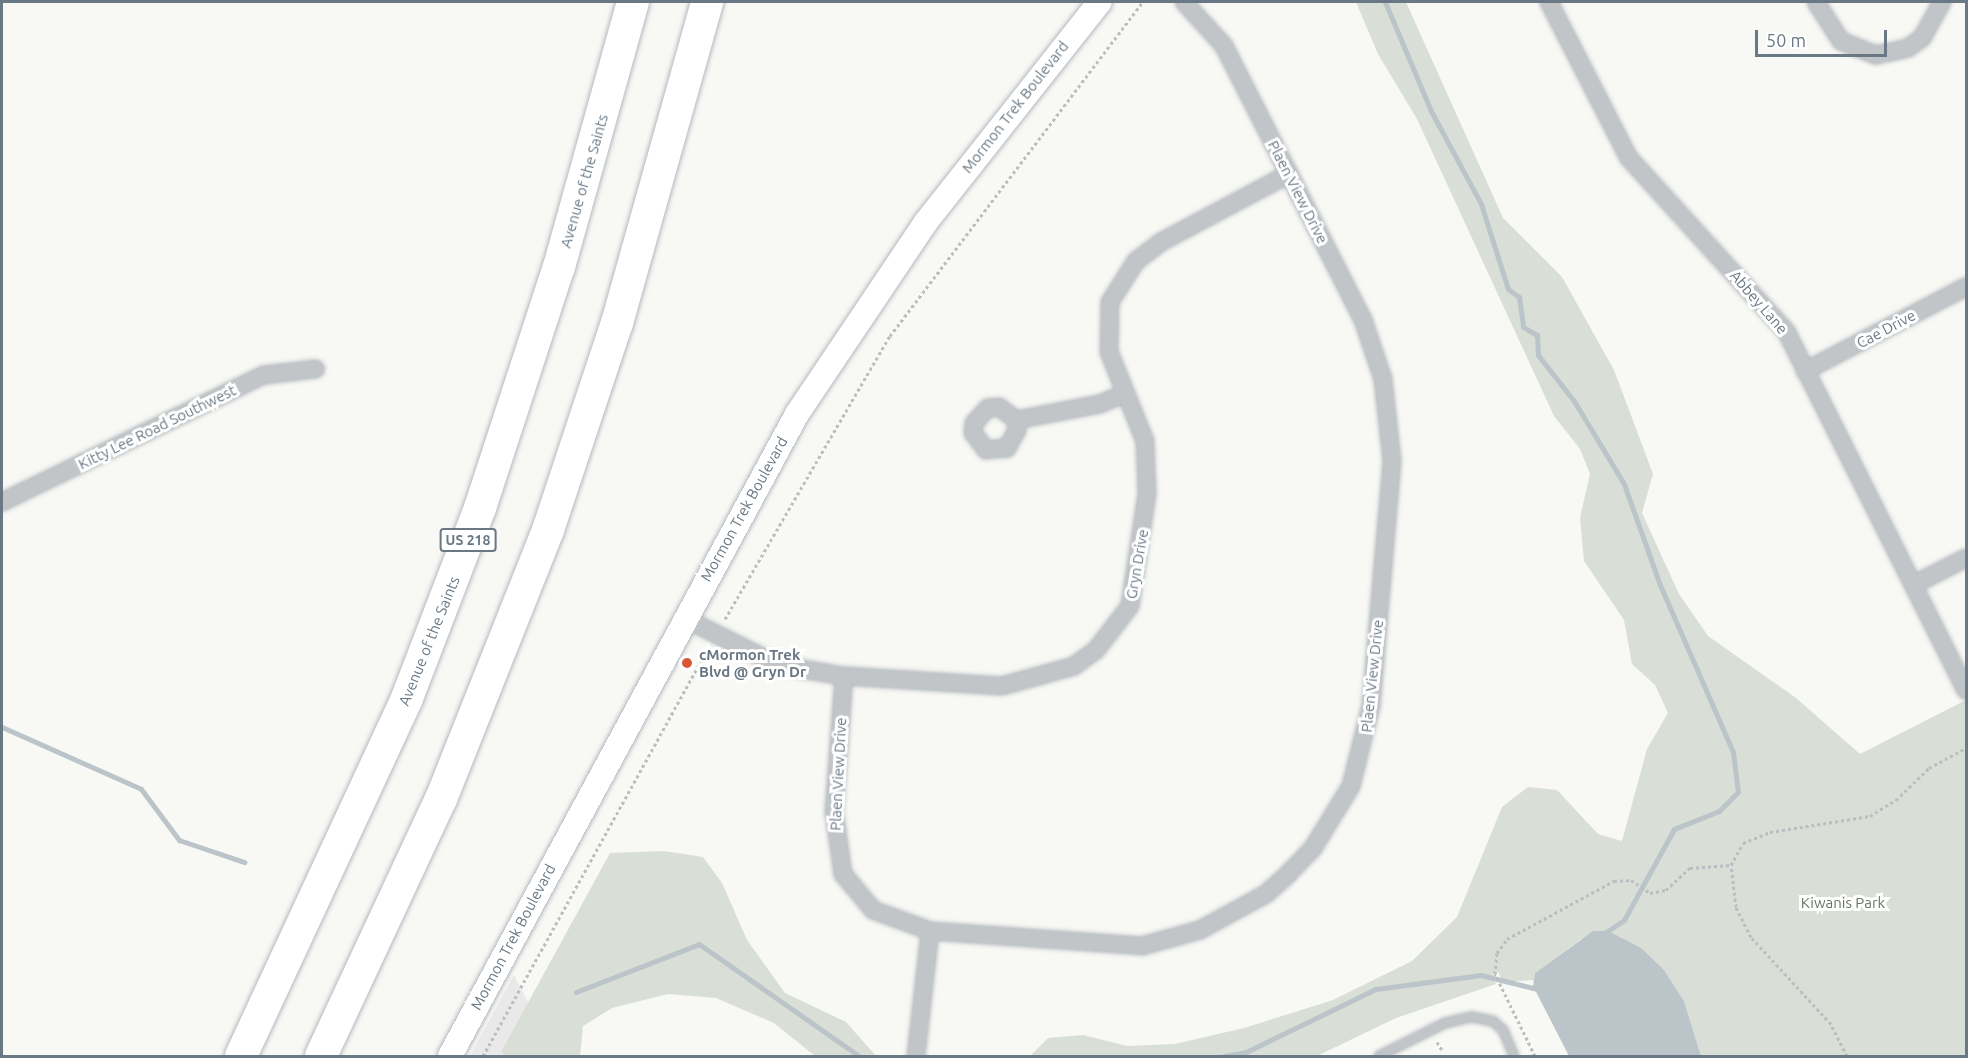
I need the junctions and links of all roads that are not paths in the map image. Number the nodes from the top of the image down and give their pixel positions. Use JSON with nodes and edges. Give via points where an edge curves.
{"nodes":[{"id":1,"x":633,"y":2,"type":"edge"},
{"id":2,"x":707,"y":2,"type":"edge"},
{"id":3,"x":1100,"y":2,"type":"edge"},
{"id":4,"x":1184,"y":2,"type":"edge"},
{"id":5,"x":1549,"y":2,"type":"edge"},
{"id":6,"x":1816,"y":2,"type":"edge"},
{"id":7,"x":1941,"y":2,"type":"edge"},
{"id":8,"x":1289,"y":174,"type":"junction"},
{"id":9,"x":1966,"y":287,"type":"edge"},
{"id":10,"x":316,"y":369,"type":"dead end"},
{"id":11,"x":1805,"y":371,"type":"junction"},
{"id":12,"x":1126,"y":393,"type":"junction"},
{"id":13,"x":1016,"y":420,"type":"dead end"},
{"id":14,"x":2,"y":502,"type":"edge"},
{"id":15,"x":1966,"y":558,"type":"edge"},
{"id":16,"x":1913,"y":585,"type":"junction"},
{"id":17,"x":684,"y":618,"type":"junction"},
{"id":18,"x":844,"y":676,"type":"junction"},
{"id":19,"x":1966,"y":691,"type":"edge"},
{"id":20,"x":930,"y":931,"type":"junction"},
{"id":21,"x":240,"y":1056,"type":"edge"},
{"id":22,"x":321,"y":1056,"type":"edge"},
{"id":23,"x":450,"y":1056,"type":"edge"},
{"id":24,"x":916,"y":1056,"type":"edge"},
{"id":25,"x":1378,"y":1056,"type":"edge"},
{"id":26,"x":1514,"y":1056,"type":"edge"}],
"edges":[{"from":1,"to":21,"type":"highway","name":"Avenue of the Saints","number":"US 218","via":[[556,278],[480,508],[407,698]]},
{"from":2,"to":22,"type":"highway","via":[[617,323],[548,530],[441,799]]},
{"from":3,"to":17,"type":"main road","name":"Mormon Trek Boulevard","via":[[1048,62],[863,309],[760,475]]},
{"from":4,"to":8,"type":"street","name":"Plaen View Drive","via":[[1224,46]]},
{"from":5,"to":11,"type":"street","name":"Abbey Lane","via":[[1629,158],[1772,312]]},
{"from":6,"to":7,"type":"street","via":[[1841,41],[1876,55],[1900,51],[1922,38]]},
{"from":8,"to":12,"type":"street","name":"Gryn Drive","via":[[1161,242],[1121,279],[1110,302],[1107,325],[1109,352]]},
{"from":8,"to":20,"type":"street","name":"Plaen View Drive","via":[[1370,337],[1390,413],[1392,461],[1371,706],[1351,786],[1313,848],[1289,873],[1266,894],[1200,930],[1123,946]]},
{"from":9,"to":11,"type":"street","name":"Cae Drive"},
{"from":10,"to":14,"type":"street","name":"Kitty Lee Road Southwest","via":[[264,375]]},
{"from":11,"to":16,"type":"street","name":"Abbey Lane"},
{"from":12,"to":13,"type":"street","via":[[1092,406]]},
{"from":12,"to":18,"type":"street","name":"Gryn Drive","via":[[1144,441],[1147,494],[1130,606],[1096,650],[1074,666],[1025,684]]},
{"from":15,"to":16,"type":"street"},
{"from":16,"to":19,"type":"street","name":"Abbey Lane"},
{"from":17,"to":18,"type":"street","name":"Gryn Drive","via":[[778,665]]},
{"from":17,"to":23,"type":"main road","name":"Mormon Trek Boulevard"},
{"from":18,"to":20,"type":"street","name":"Plaen View Drive","via":[[834,810],[843,874],[873,910]]},
{"from":20,"to":24,"type":"street"},
{"from":25,"to":26,"type":"lane","via":[[1446,1023],[1472,1017],[1493,1021],[1503,1030]]}]}
